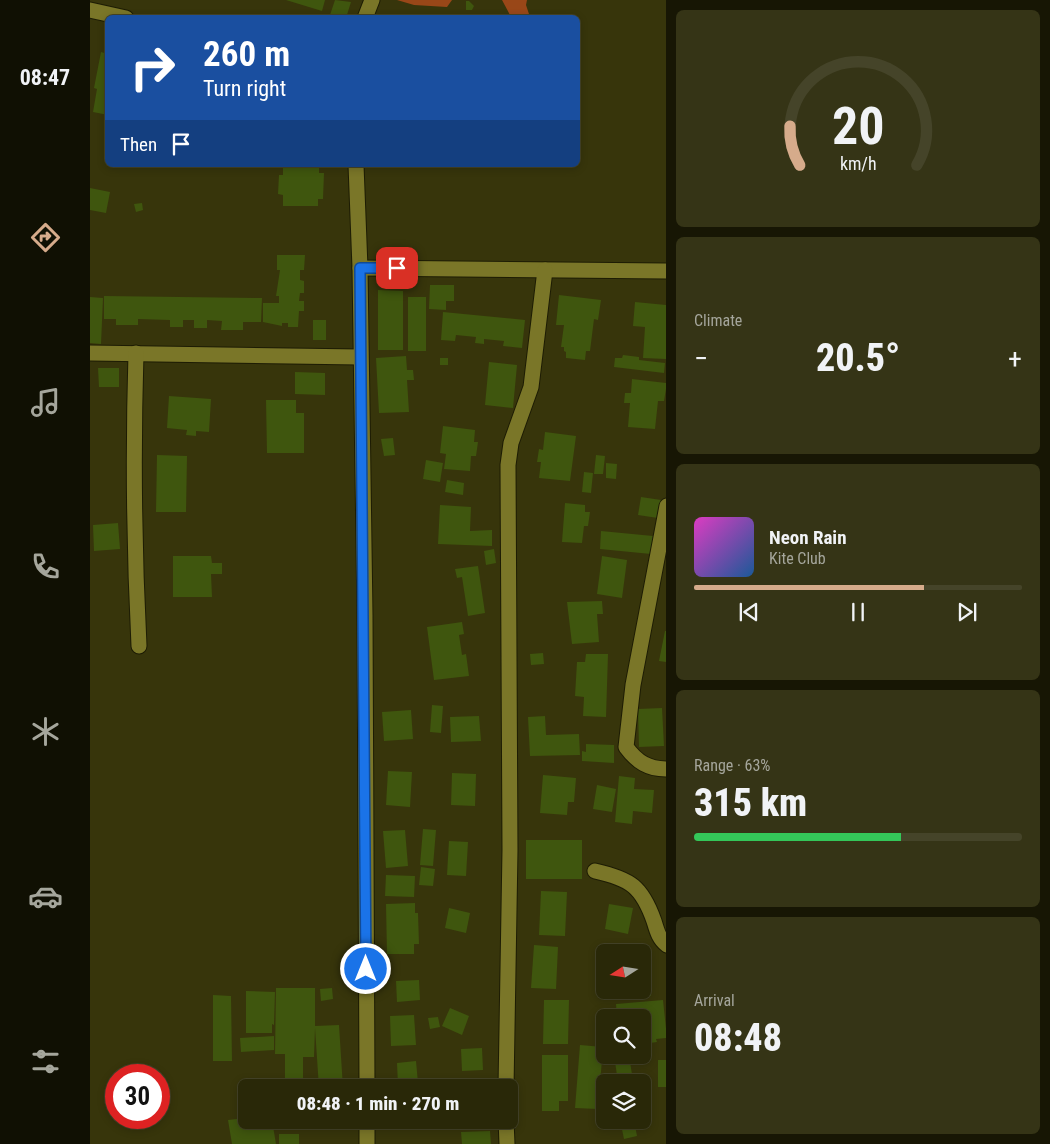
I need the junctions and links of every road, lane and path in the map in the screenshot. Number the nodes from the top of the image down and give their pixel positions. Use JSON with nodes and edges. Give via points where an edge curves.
{"nodes":[{"id":1,"x":372,"y":0,"type":"edge"},
{"id":2,"x":90,"y":10,"type":"edge"},
{"id":3,"x":112,"y":15,"type":"edge"},
{"id":4,"x":366,"y":15,"type":"edge"},
{"id":5,"x":356,"y":167,"type":"edge"},
{"id":6,"x":360,"y":268,"type":"junction"},
{"id":7,"x":545,"y":270,"type":"junction"},
{"id":8,"x":666,"y":272,"type":"edge"},
{"id":9,"x":90,"y":353,"type":"edge"},
{"id":10,"x":136,"y":354,"type":"junction"},
{"id":11,"x":360,"y":358,"type":"junction"},
{"id":12,"x":666,"y":506,"type":"edge"},
{"id":13,"x":139,"y":646,"type":"dead end"},
{"id":14,"x":666,"y":769,"type":"edge"},
{"id":15,"x":596,"y":871,"type":"dead end"},
{"id":16,"x":666,"y":946,"type":"edge"},
{"id":17,"x":367,"y":1079,"type":"edge"},
{"id":18,"x":506,"y":1079,"type":"edge"},
{"id":19,"x":367,"y":1129,"type":"edge"},
{"id":20,"x":506,"y":1129,"type":"edge"},
{"id":21,"x":367,"y":1144,"type":"edge"},
{"id":22,"x":507,"y":1144,"type":"edge"}],
"edges":[{"from":1,"to":4,"type":"street"},
{"from":2,"to":3,"type":"street"},
{"from":5,"to":6,"type":"street"},
{"from":6,"to":7,"type":"street"},
{"from":6,"to":11,"type":"street"},
{"from":7,"to":8,"type":"street"},
{"from":7,"to":18,"type":"street","via":[[531,387],[511,443],[508,465],[510,850]]},
{"from":9,"to":10,"type":"street"},
{"from":10,"to":11,"type":"street"},
{"from":10,"to":13,"type":"street","via":[[133,456]]},
{"from":11,"to":17,"type":"street","via":[[365,615]]},
{"from":12,"to":14,"type":"street","via":[[633,685],[626,748],[652,769]]},
{"from":15,"to":16,"type":"street","via":[[620,876],[639,891],[660,940]]},
{"from":19,"to":21,"type":"street"},
{"from":20,"to":22,"type":"street"}]}
